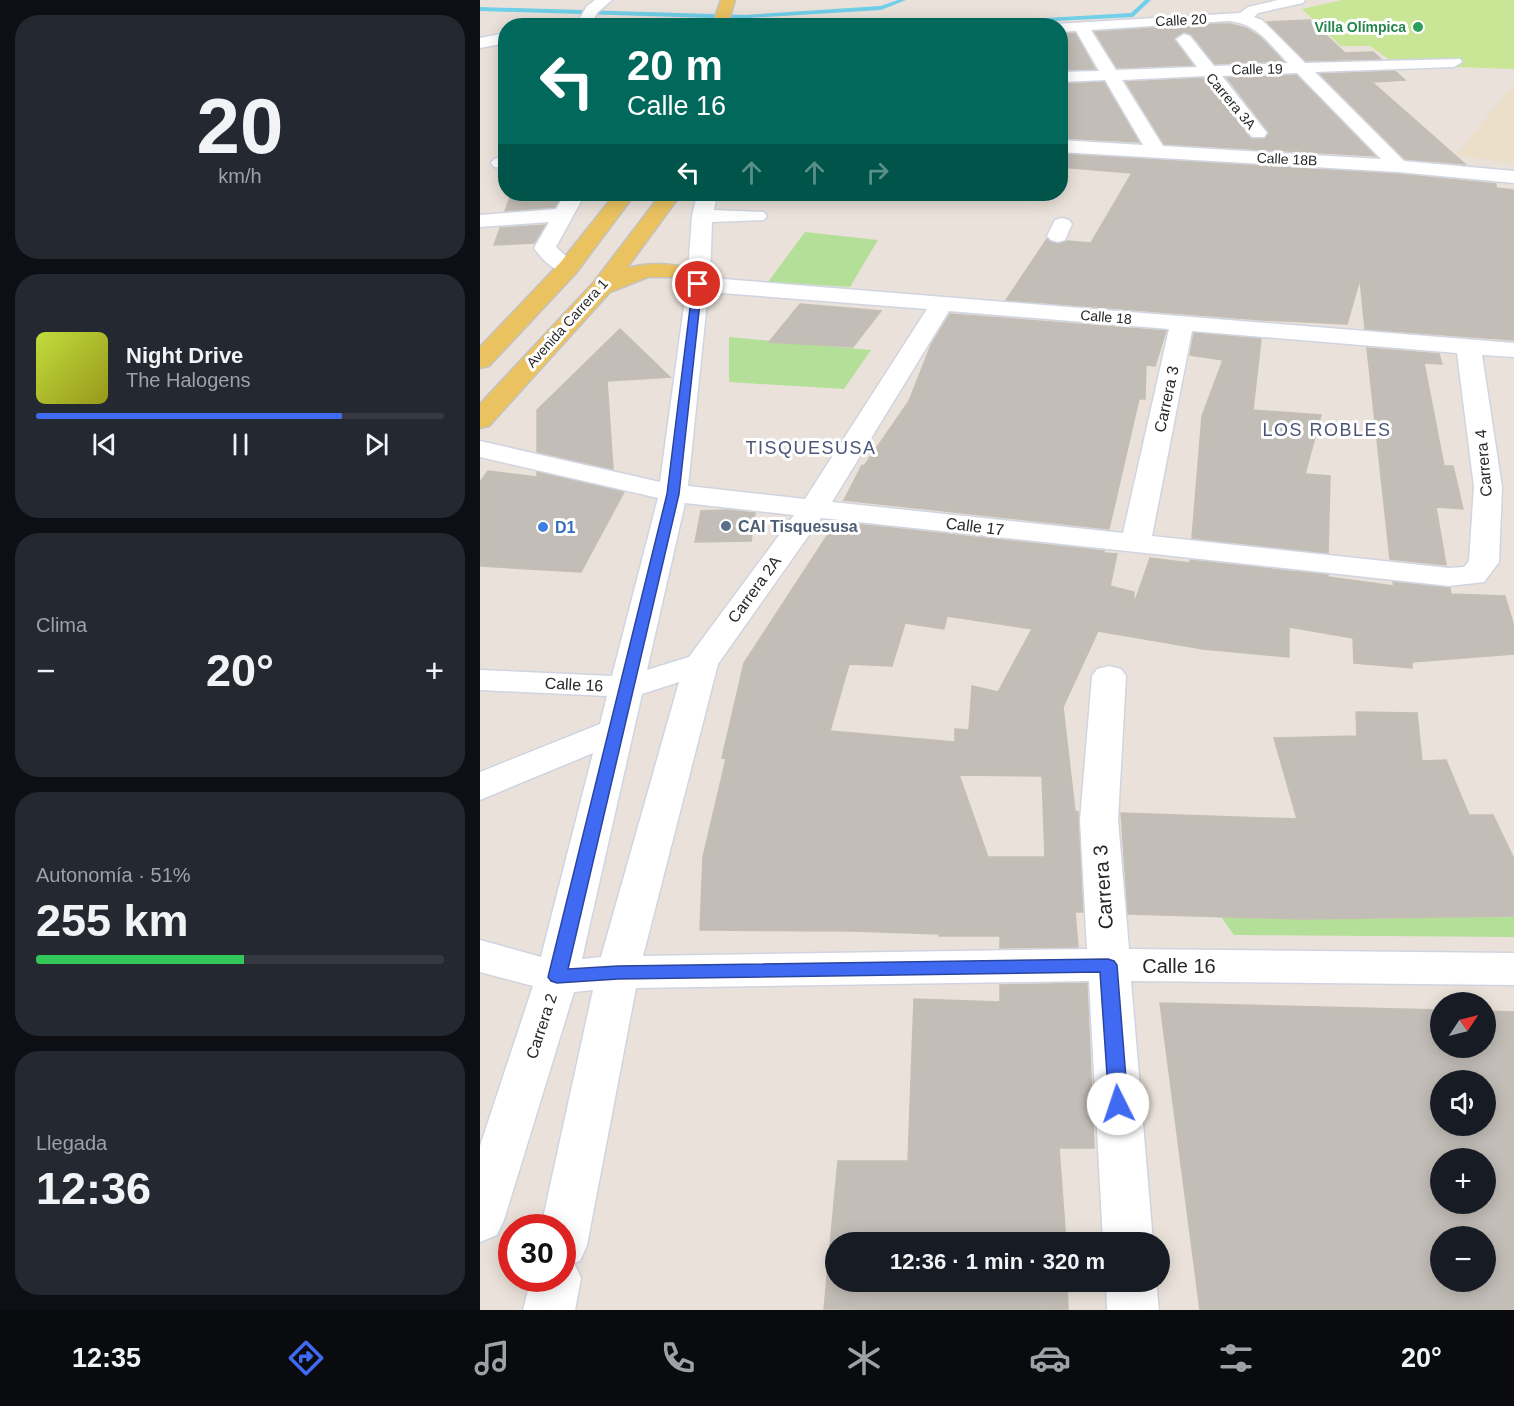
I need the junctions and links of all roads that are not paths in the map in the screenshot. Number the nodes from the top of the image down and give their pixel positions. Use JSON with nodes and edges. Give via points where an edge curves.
{"nodes":[{"id":1,"x":605,"y":0,"type":"edge"},
{"id":2,"x":1298,"y":0,"type":"edge"},
{"id":3,"x":587,"y":16,"type":"edge"},
{"id":4,"x":1244,"y":18,"type":"junction"},
{"id":5,"x":1081,"y":26,"type":"junction"},
{"id":6,"x":1068,"y":27,"type":"edge"},
{"id":7,"x":1184,"y":39,"type":"dead end"},
{"id":8,"x":498,"y":40,"type":"edge"},
{"id":9,"x":480,"y":43,"type":"edge"},
{"id":10,"x":1454,"y":62,"type":"dead end"},
{"id":11,"x":1302,"y":68,"type":"junction"},
{"id":12,"x":1206,"y":70,"type":"junction"},
{"id":13,"x":1109,"y":74,"type":"junction"},
{"id":14,"x":1068,"y":77,"type":"edge"},
{"id":15,"x":1258,"y":133,"type":"dead end"},
{"id":16,"x":1068,"y":146,"type":"edge"},
{"id":17,"x":1156,"y":151,"type":"junction"},
{"id":18,"x":1514,"y":158,"type":"edge"},
{"id":19,"x":1398,"y":165,"type":"junction"},
{"id":20,"x":1426,"y":168,"type":"junction"},
{"id":21,"x":1514,"y":177,"type":"edge"},
{"id":22,"x":571,"y":201,"type":"edge"},
{"id":23,"x":620,"y":201,"type":"edge"},
{"id":24,"x":652,"y":201,"type":"edge"},
{"id":25,"x":665,"y":201,"type":"edge"},
{"id":26,"x":704,"y":205,"type":"edge"},
{"id":27,"x":563,"y":215,"type":"junction"},
{"id":28,"x":757,"y":216,"type":"dead end"},
{"id":29,"x":480,"y":221,"type":"edge"},
{"id":30,"x":637,"y":236,"type":"junction"},
{"id":31,"x":568,"y":267,"type":"junction"},
{"id":32,"x":697,"y":281,"type":"junction"},
{"id":33,"x":602,"y":287,"type":"junction"},
{"id":34,"x":943,"y":303,"type":"junction"},
{"id":35,"x":1182,"y":324,"type":"junction"},
{"id":36,"x":1469,"y":348,"type":"junction"},
{"id":37,"x":1514,"y":350,"type":"edge"},
{"id":38,"x":480,"y":361,"type":"edge"},
{"id":39,"x":480,"y":420,"type":"edge"},
{"id":40,"x":480,"y":449,"type":"edge"},
{"id":41,"x":673,"y":494,"type":"junction"},
{"id":42,"x":814,"y":507,"type":"junction"},
{"id":43,"x":1135,"y":544,"type":"junction"},
{"id":44,"x":1473,"y":575,"type":"joint"},
{"id":45,"x":700,"y":664,"type":"junction"},
{"id":46,"x":1109,"y":676,"type":"dead end"},
{"id":47,"x":480,"y":680,"type":"edge"},
{"id":48,"x":628,"y":687,"type":"junction"},
{"id":49,"x":618,"y":730,"type":"junction"},
{"id":50,"x":483,"y":784,"type":"edge"},
{"id":51,"x":480,"y":956,"type":"edge"},
{"id":52,"x":1108,"y":965,"type":"junction"},
{"id":53,"x":1514,"y":969,"type":"edge"},
{"id":54,"x":618,"y":972,"type":"junction"},
{"id":55,"x":557,"y":977,"type":"junction"},
{"id":56,"x":568,"y":1214,"type":"edge"},
{"id":57,"x":480,"y":1220,"type":"edge"},
{"id":58,"x":1127,"y":1232,"type":"edge"},
{"id":59,"x":553,"y":1292,"type":"edge"},
{"id":60,"x":1132,"y":1292,"type":"edge"},
{"id":61,"x":549,"y":1310,"type":"edge"},
{"id":62,"x":1133,"y":1310,"type":"edge"}],
"edges":[{"from":1,"to":3,"type":"street"},
{"from":2,"to":4,"type":"street","name":"Calle 20","via":[[1253,10]]},
{"from":4,"to":5,"type":"street","name":"Calle 20"},
{"from":4,"to":11,"type":"street","via":[[1257,23]]},
{"from":5,"to":6,"type":"street","name":"Calle 20"},
{"from":5,"to":13,"type":"street"},
{"from":7,"to":12,"type":"street","name":"Carrera 3A"},
{"from":8,"to":9,"type":"street"},
{"from":10,"to":11,"type":"street","name":"Calle 19"},
{"from":11,"to":12,"type":"street","name":"Calle 19"},
{"from":11,"to":19,"type":"street"},
{"from":12,"to":13,"type":"street","name":"Calle 19"},
{"from":12,"to":15,"type":"street","name":"Carrera 3A"},
{"from":13,"to":14,"type":"street","name":"Calle 19"},
{"from":13,"to":17,"type":"street"},
{"from":16,"to":17,"type":"street","name":"Calle 18B"},
{"from":17,"to":19,"type":"street","name":"Calle 18B"},
{"from":18,"to":20,"type":"street","via":[[1443,163]]},
{"from":19,"to":20,"type":"street","name":"Calle 18B"},
{"from":20,"to":21,"type":"street","name":"Calle 18B"},
{"from":22,"to":27,"type":"street"},
{"from":23,"to":31,"type":"main road"},
{"from":24,"to":30,"type":"main road"},
{"from":25,"to":30,"type":"main road","name":"Avenida Carrera 1"},
{"from":26,"to":28,"type":"street"},
{"from":26,"to":32,"type":"street","name":"Carrera 2"},
{"from":27,"to":29,"type":"street"},
{"from":27,"to":31,"type":"street","via":[[545,249]]},
{"from":30,"to":33,"type":"main road","name":"Avenida Carrera 1"},
{"from":31,"to":38,"type":"main road"},
{"from":32,"to":33,"type":"main road","via":[[671,270],[644,270]]},
{"from":32,"to":34,"type":"street","name":"Calle 18"},
{"from":32,"to":41,"type":"street","name":"Carrera 2"},
{"from":33,"to":39,"type":"main road","name":"Avenida Carrera 1"},
{"from":34,"to":35,"type":"street","name":"Calle 18"},
{"from":34,"to":42,"type":"street","name":"Carrera 2A"},
{"from":35,"to":36,"type":"street","name":"Calle 18"},
{"from":35,"to":43,"type":"street","name":"Carrera 3"},
{"from":36,"to":37,"type":"street","name":"Calle 18"},
{"from":36,"to":44,"type":"street","name":"Carrera 4","via":[[1488,487],[1484,562]]},
{"from":40,"to":41,"type":"street","name":"Calle 17"},
{"from":41,"to":42,"type":"street","name":"Calle 17"},
{"from":41,"to":48,"type":"street","name":"Carrera 2"},
{"from":42,"to":43,"type":"street","name":"Calle 17"},
{"from":42,"to":45,"type":"street","name":"Carrera 2A"},
{"from":43,"to":44,"type":"street","name":"Calle 17","via":[[1449,577]]},
{"from":45,"to":48,"type":"street","name":"Calle 16"},
{"from":45,"to":54,"type":"street"},
{"from":46,"to":52,"type":"street","name":"Carrera 3","via":[[1099,820]]},
{"from":47,"to":48,"type":"street","name":"Calle 16"},
{"from":48,"to":49,"type":"street","name":"Carrera 2"},
{"from":49,"to":50,"type":"street"},
{"from":49,"to":55,"type":"street","name":"Carrera 2"},
{"from":51,"to":55,"type":"street","name":"Calle 16"},
{"from":52,"to":53,"type":"street","name":"Calle 16"},
{"from":52,"to":54,"type":"street","name":"Calle 16"},
{"from":52,"to":58,"type":"street","name":"Carrera 3"},
{"from":54,"to":55,"type":"street","name":"Calle 16"},
{"from":54,"to":56,"type":"street"},
{"from":55,"to":57,"type":"street","name":"Carrera 2"},
{"from":59,"to":61,"type":"street"},
{"from":60,"to":62,"type":"street"}]}
